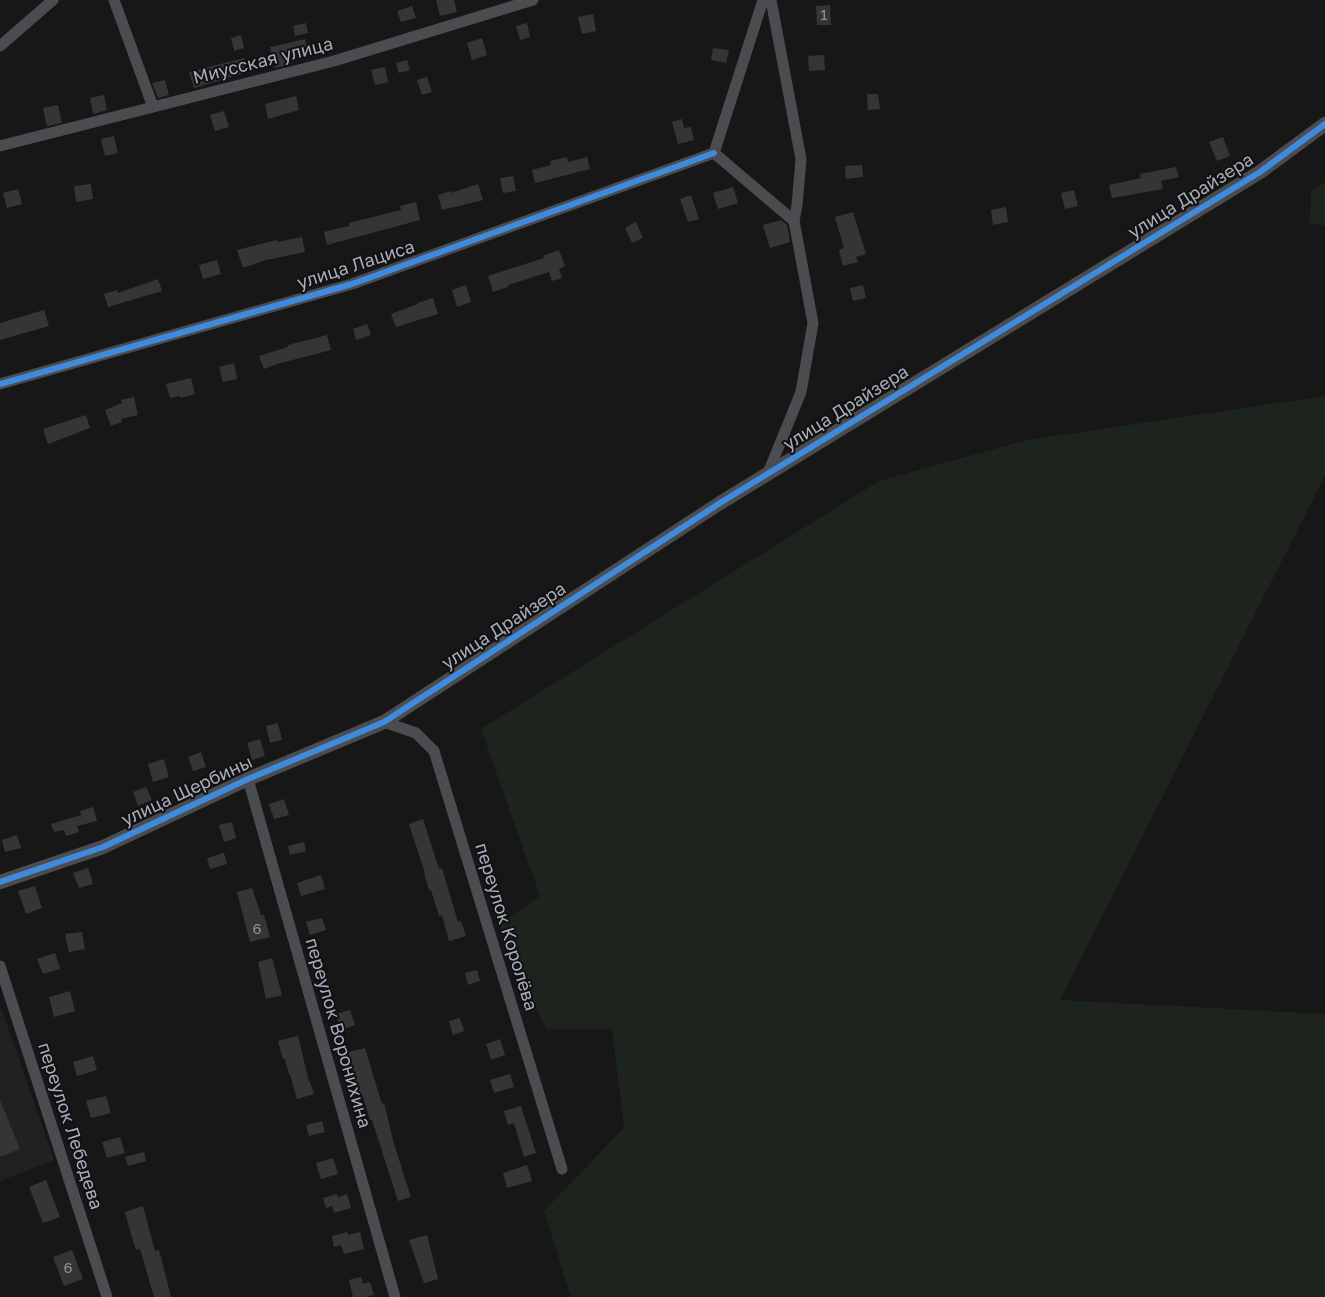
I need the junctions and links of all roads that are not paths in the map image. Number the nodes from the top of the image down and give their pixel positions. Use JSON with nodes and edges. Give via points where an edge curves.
{"nodes":[{"id":1,"x":53,"y":0,"type":"edge"},
{"id":2,"x":114,"y":0,"type":"edge"},
{"id":3,"x":532,"y":0,"type":"edge"},
{"id":4,"x":763,"y":0,"type":"edge"},
{"id":5,"x":771,"y":0,"type":"edge"},
{"id":6,"x":0,"y":46,"type":"edge"},
{"id":7,"x":153,"y":107,"type":"junction"},
{"id":8,"x":1325,"y":124,"type":"edge"},
{"id":9,"x":0,"y":146,"type":"edge"},
{"id":10,"x":714,"y":153,"type":"junction"},
{"id":11,"x":794,"y":221,"type":"junction"},
{"id":12,"x":0,"y":384,"type":"edge"},
{"id":13,"x":768,"y":473,"type":"junction"},
{"id":14,"x":384,"y":722,"type":"junction"},
{"id":15,"x":248,"y":779,"type":"junction"},
{"id":16,"x":0,"y":882,"type":"edge"},
{"id":17,"x":0,"y":966,"type":"edge"},
{"id":18,"x":562,"y":1169,"type":"dead end"},
{"id":19,"x":107,"y":1297,"type":"edge"},
{"id":20,"x":395,"y":1297,"type":"edge"}],
"edges":[{"from":1,"to":6,"type":"street"},
{"from":2,"to":7,"type":"street"},
{"from":3,"to":7,"type":"street","name":"Миусская улица","via":[[334,61]]},
{"from":4,"to":10,"type":"street"},
{"from":5,"to":11,"type":"street","via":[[801,159]]},
{"from":7,"to":9,"type":"street","name":"Миусская улица"},
{"from":8,"to":13,"type":"street","name":"улица Драйзера","via":[[1260,172]]},
{"from":10,"to":11,"type":"street"},
{"from":10,"to":12,"type":"street","name":"улица Лациса","via":[[352,284]]},
{"from":11,"to":13,"type":"street","name":"улица Драйзера","via":[[813,323],[801,392]]},
{"from":13,"to":14,"type":"street","name":"улица Драйзера"},
{"from":14,"to":15,"type":"street","name":"улица Щербины"},
{"from":14,"to":18,"type":"street","name":"переулок Королёва","via":[[416,733],[434,751]]},
{"from":15,"to":16,"type":"street","name":"улица Щербины","via":[[103,846]]},
{"from":15,"to":20,"type":"street","name":"переулок Воронихина"},
{"from":17,"to":19,"type":"street","name":"переулок Лебедева"}]}
